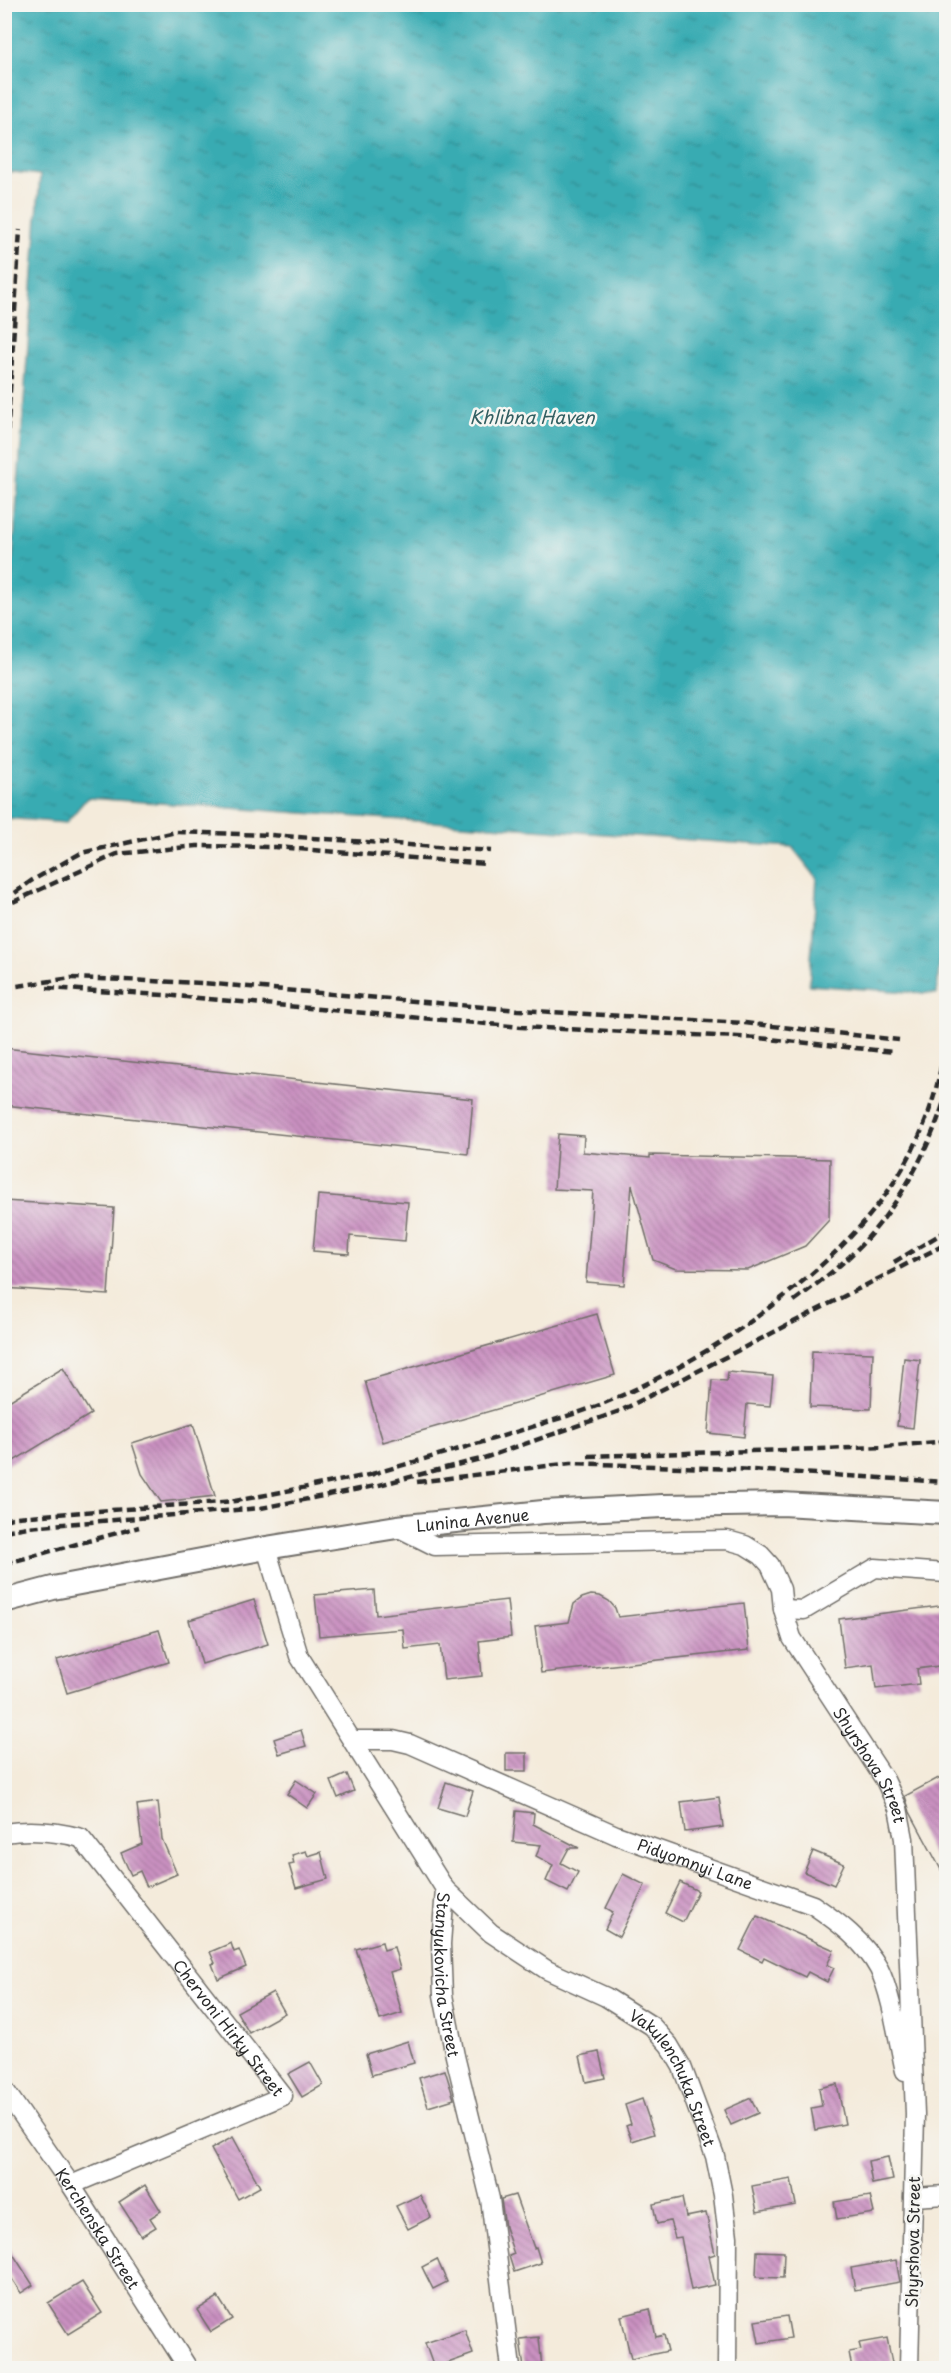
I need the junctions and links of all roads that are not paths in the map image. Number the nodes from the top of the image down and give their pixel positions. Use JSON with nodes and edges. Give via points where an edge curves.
{"nodes":[{"id":1,"x":946,"y":1513,"type":"edge"},
{"id":2,"x":398,"y":1527,"type":"junction"},
{"id":3,"x":266,"y":1548,"type":"junction"},
{"id":4,"x":946,"y":1573,"type":"edge"},
{"id":5,"x":4,"y":1601,"type":"edge"},
{"id":6,"x":783,"y":1609,"type":"junction"},
{"id":7,"x":352,"y":1740,"type":"junction"},
{"id":8,"x":4,"y":1833,"type":"edge"},
{"id":9,"x":445,"y":1889,"type":"junction"},
{"id":10,"x":4,"y":2089,"type":"edge"},
{"id":11,"x":915,"y":2114,"type":"junction"},
{"id":12,"x":71,"y":2185,"type":"junction"},
{"id":13,"x":946,"y":2195,"type":"edge"},
{"id":14,"x":913,"y":2197,"type":"junction"},
{"id":15,"x":188,"y":2368,"type":"edge"},
{"id":16,"x":511,"y":2368,"type":"edge"},
{"id":17,"x":727,"y":2368,"type":"edge"},
{"id":18,"x":909,"y":2368,"type":"edge"}],
"edges":[{"from":1,"to":2,"type":"street","name":"Lunina Avenue","via":[[782,1504],[663,1506],[543,1512]]},
{"from":2,"to":3,"type":"street","name":"Lunina Avenue"},
{"from":2,"to":6,"type":"street","name":"Shyrshova Street","via":[[435,1546],[727,1540],[745,1545],[770,1565],[781,1588]]},
{"from":3,"to":5,"type":"street","name":"Lunina Avenue","via":[[53,1588]]},
{"from":3,"to":7,"type":"street","name":"Stanyukovicha Street","via":[[299,1656]]},
{"from":4,"to":6,"type":"street","via":[[875,1568],[804,1610]]},
{"from":6,"to":11,"type":"street","name":"Shyrshova Street","via":[[792,1638],[885,1780],[898,1808],[904,1839]]},
{"from":7,"to":9,"type":"street","name":"Stanyukovicha Street"},
{"from":7,"to":11,"type":"street","name":"Pidyomnyi Lane","via":[[410,1744],[616,1835],[813,1905],[862,1945],[879,1969]]},
{"from":8,"to":12,"type":"street","name":"Chervoni Hirky Street","via":[[55,1831],[81,1838],[283,2096]]},
{"from":9,"to":16,"type":"street","name":"Stanyukovicha Street","via":[[443,1995],[490,2199]]},
{"from":9,"to":17,"type":"street","name":"Vakulenchuka Street","via":[[491,1933],[548,1970],[606,1997],[652,2026],[682,2067],[715,2156],[723,2194],[728,2249]]},
{"from":10,"to":12,"type":"street","name":"Kerchenska Street"},
{"from":11,"to":14,"type":"street","name":"Shyrshova Street"},
{"from":12,"to":15,"type":"street","name":"Kerchenska Street"},
{"from":13,"to":14,"type":"street"},
{"from":14,"to":18,"type":"street","name":"Shyrshova Street"}]}
